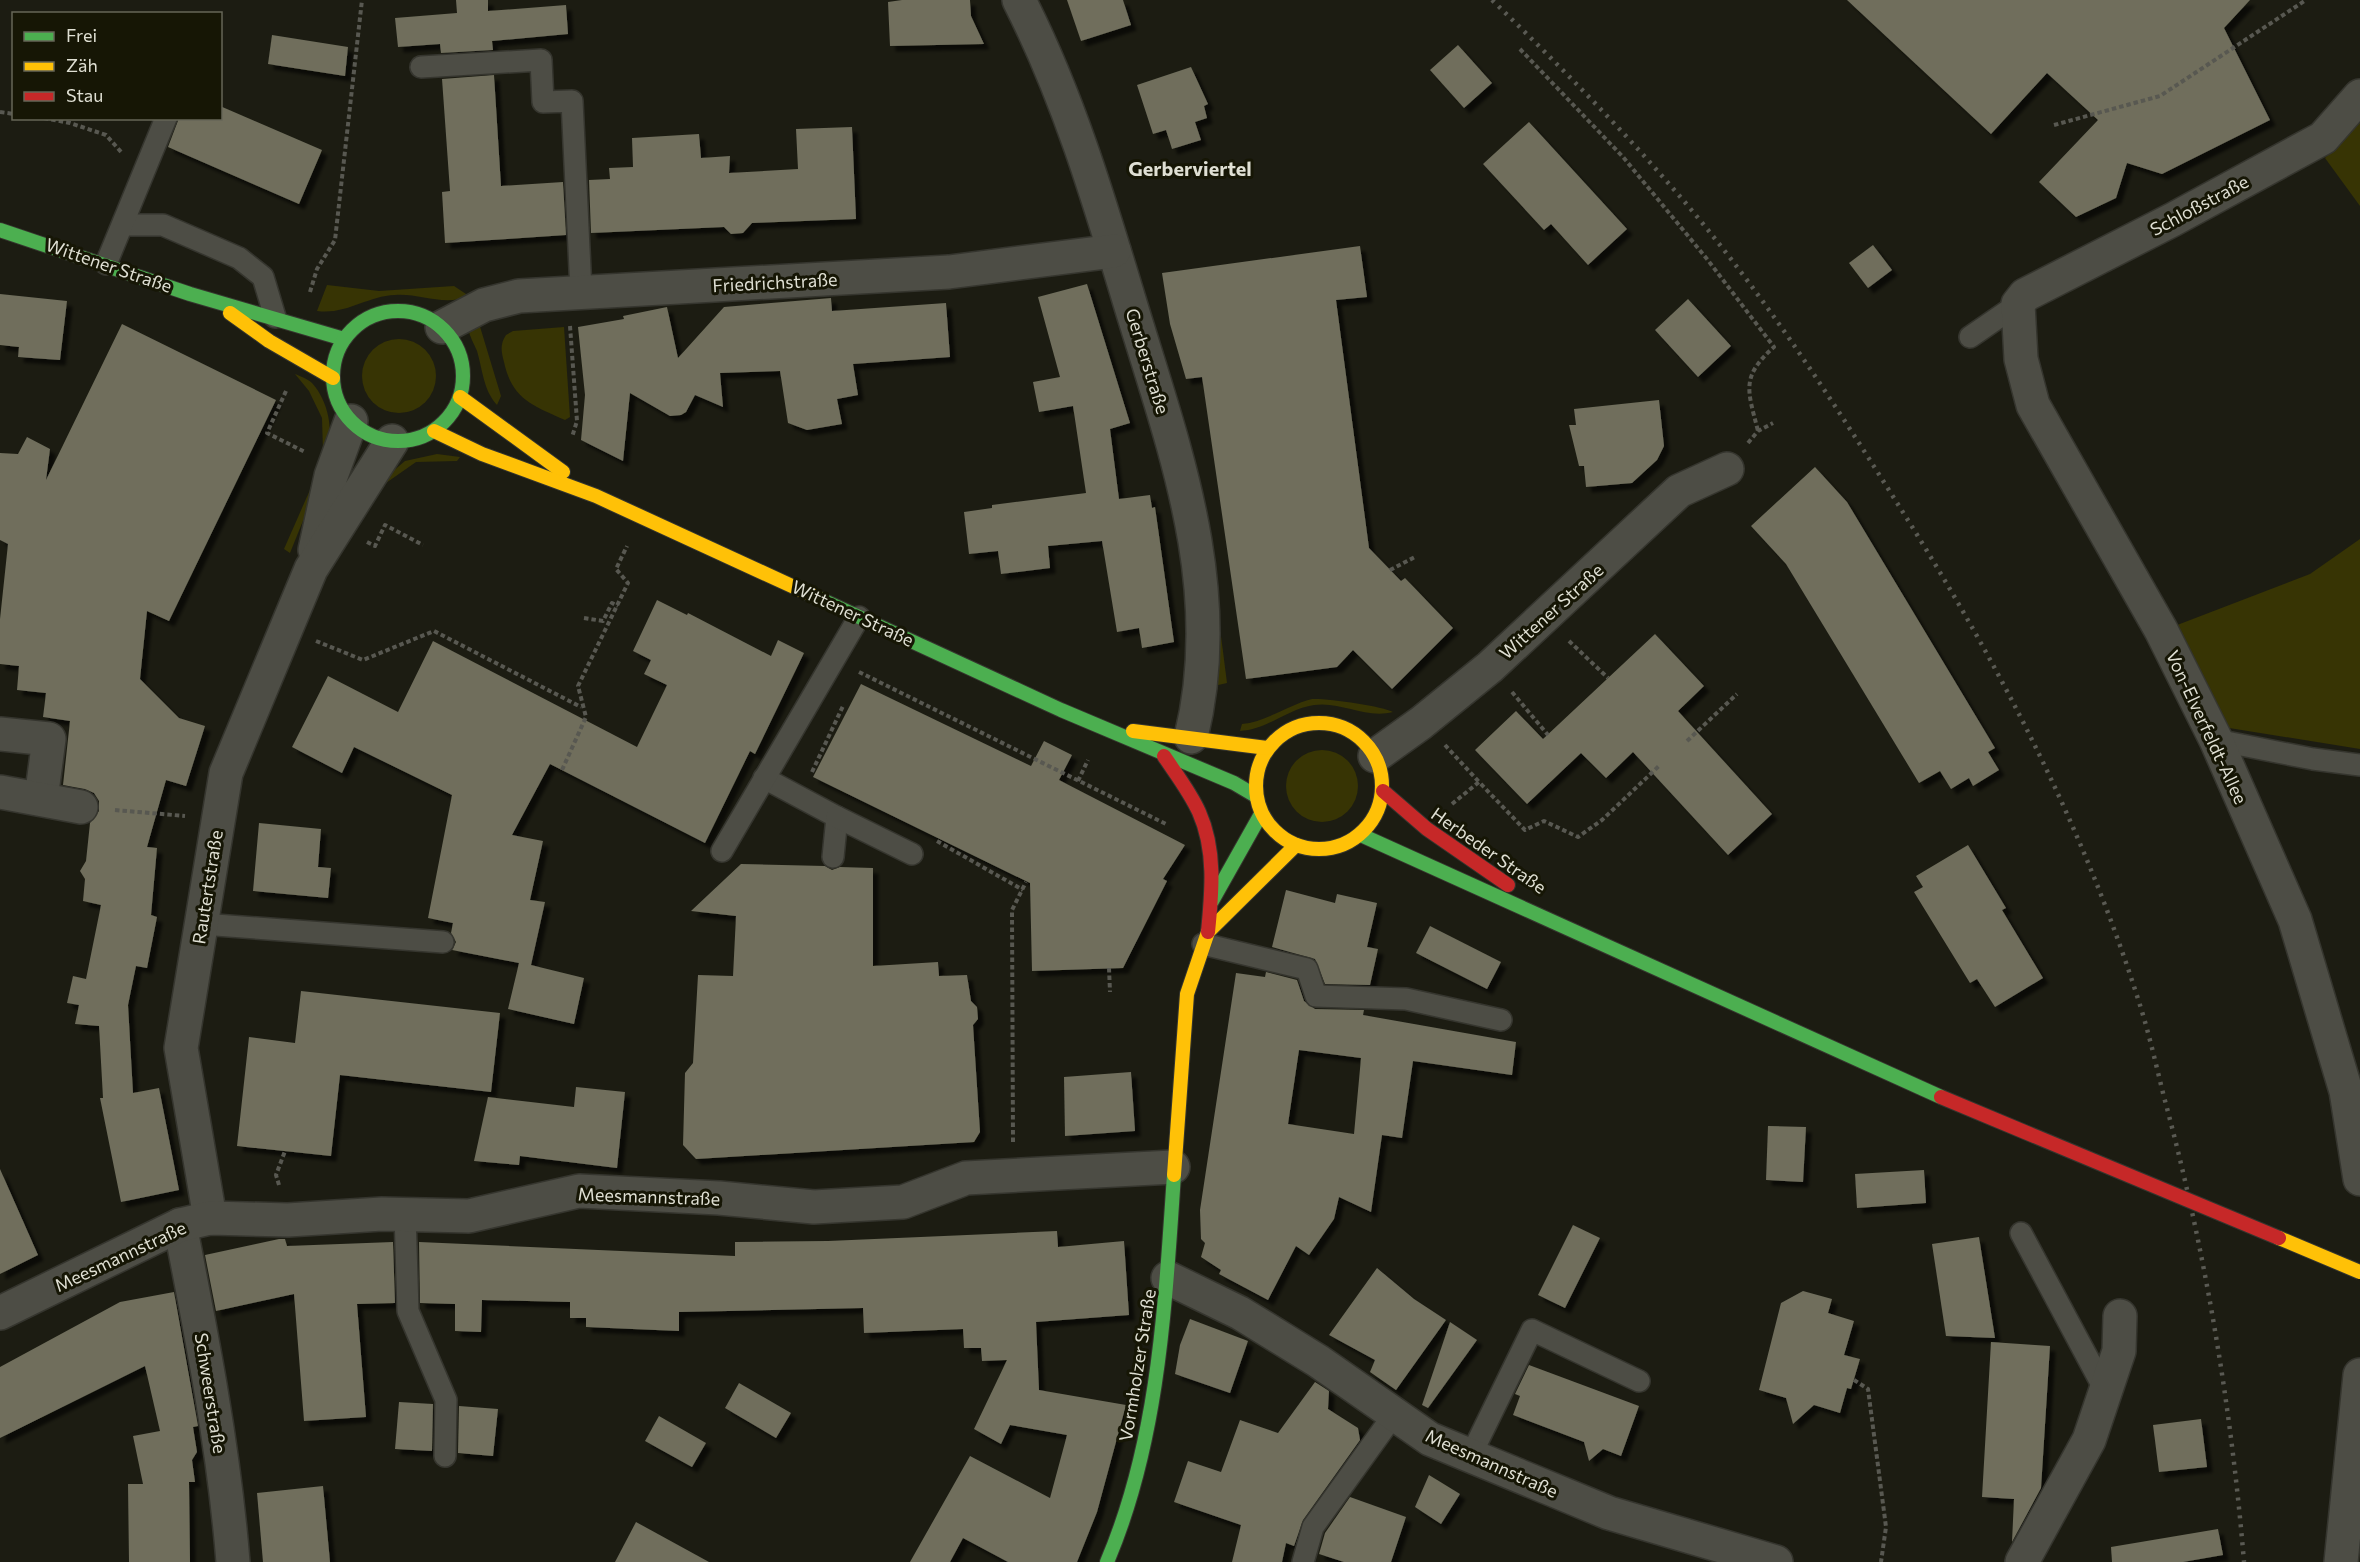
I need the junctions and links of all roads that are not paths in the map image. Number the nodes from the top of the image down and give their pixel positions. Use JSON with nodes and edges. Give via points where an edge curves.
{"nodes":[{"id":1,"x":1019,"y":0,"type":"edge"},
{"id":2,"x":421,"y":67,"type":"dead end"},
{"id":3,"x":2360,"y":96,"type":"edge"},
{"id":4,"x":165,"y":120,"type":"edge"},
{"id":5,"x":123,"y":225,"type":"junction"},
{"id":6,"x":0,"y":230,"type":"edge"},
{"id":7,"x":1114,"y":251,"type":"junction"},
{"id":8,"x":106,"y":264,"type":"junction"},
{"id":9,"x":575,"y":292,"type":"junction"},
{"id":10,"x":2021,"y":300,"type":"junction"},
{"id":11,"x":216,"y":303,"type":"junction"},
{"id":12,"x":275,"y":317,"type":"junction"},
{"id":13,"x":442,"y":327,"type":"junction"},
{"id":14,"x":1970,"y":337,"type":"dead end"},
{"id":15,"x":344,"y":339,"type":"junction"},
{"id":16,"x":333,"y":378,"type":"junction"},
{"id":17,"x":460,"y":397,"type":"junction"},
{"id":18,"x":351,"y":421,"type":"junction"},
{"id":19,"x":434,"y":431,"type":"junction"},
{"id":20,"x":392,"y":441,"type":"junction"},
{"id":21,"x":1727,"y":469,"type":"dead end"},
{"id":22,"x":596,"y":496,"type":"junction"},
{"id":23,"x":311,"y":569,"type":"junction"},
{"id":24,"x":859,"y":617,"type":"junction"},
{"id":25,"x":1111,"y":729,"type":"junction"},
{"id":26,"x":0,"y":734,"type":"edge"},
{"id":27,"x":1191,"y":737,"type":"junction"},
{"id":28,"x":2216,"y":740,"type":"junction"},
{"id":29,"x":1267,"y":748,"type":"junction"},
{"id":30,"x":1164,"y":756,"type":"junction"},
{"id":31,"x":1375,"y":756,"type":"junction"},
{"id":32,"x":2360,"y":765,"type":"edge"},
{"id":33,"x":764,"y":778,"type":"junction"},
{"id":34,"x":1383,"y":791,"type":"junction"},
{"id":35,"x":0,"y":792,"type":"edge"},
{"id":36,"x":1256,"y":796,"type":"junction"},
{"id":37,"x":41,"y":799,"type":"junction"},
{"id":38,"x":81,"y":807,"type":"road end"},
{"id":39,"x":1261,"y":814,"type":"junction"},
{"id":40,"x":837,"y":817,"type":"junction"},
{"id":41,"x":1361,"y":835,"type":"junction"},
{"id":42,"x":1296,"y":845,"type":"junction"},
{"id":43,"x":722,"y":851,"type":"dead end"},
{"id":44,"x":912,"y":854,"type":"dead end"},
{"id":45,"x":833,"y":857,"type":"dead end"},
{"id":46,"x":1211,"y":903,"type":"junction"},
{"id":47,"x":202,"y":924,"type":"junction"},
{"id":48,"x":1579,"y":934,"type":"junction"},
{"id":49,"x":1205,"y":938,"type":"junction"},
{"id":50,"x":443,"y":942,"type":"dead end"},
{"id":51,"x":1501,"y":1020,"type":"dead end"},
{"id":52,"x":1173,"y":1167,"type":"junction"},
{"id":53,"x":2360,"y":1179,"type":"edge"},
{"id":54,"x":405,"y":1214,"type":"junction"},
{"id":55,"x":195,"y":1221,"type":"junction"},
{"id":56,"x":2021,"y":1233,"type":"dead end"},
{"id":57,"x":2360,"y":1272,"type":"edge"},
{"id":58,"x":1168,"y":1278,"type":"junction"},
{"id":59,"x":0,"y":1313,"type":"edge"},
{"id":60,"x":2120,"y":1316,"type":"dead end"},
{"id":61,"x":2360,"y":1375,"type":"edge"},
{"id":62,"x":1639,"y":1381,"type":"dead end"},
{"id":63,"x":2107,"y":1394,"type":"junction"},
{"id":64,"x":1395,"y":1413,"type":"junction"},
{"id":65,"x":445,"y":1456,"type":"dead end"},
{"id":66,"x":1470,"y":1457,"type":"junction"},
{"id":67,"x":233,"y":1562,"type":"edge"},
{"id":68,"x":1107,"y":1562,"type":"edge"},
{"id":69,"x":1303,"y":1562,"type":"edge"},
{"id":70,"x":1776,"y":1562,"type":"edge"},
{"id":71,"x":2022,"y":1562,"type":"edge"},
{"id":72,"x":2341,"y":1562,"type":"edge"}],
"edges":[{"from":1,"to":7,"type":"street","name":"Gerberstraße","via":[[1046,53]]},
{"from":2,"to":9,"type":"lane","via":[[540,60],[543,102],[572,101]]},
{"from":3,"to":10,"type":"street","name":"Schloßstraße","via":[[2323,138]]},
{"from":4,"to":5,"type":"lane"},
{"from":5,"to":8,"type":"lane"},
{"from":5,"to":12,"type":"lane","via":[[162,225],[239,258],[263,277]]},
{"from":6,"to":8,"type":"main road","name":"Wittener Straße"},
{"from":7,"to":9,"type":"street","name":"Friedrichstraße","via":[[949,272]]},
{"from":7,"to":27,"type":"street","name":"Gerberstraße","via":[[1193,521],[1204,611],[1199,704]]},
{"from":8,"to":11,"type":"main road","name":"Wittener Straße"},
{"from":9,"to":13,"type":"street","name":"Friedrichstraße","via":[[519,296],[484,305]]},
{"from":10,"to":14,"type":"lane"},
{"from":10,"to":28,"type":"street","name":"Von-Elverfeldt-Allee","via":[[2021,359],[2033,405],[2161,630]]},
{"from":11,"to":12,"type":"main road","name":"Wittener Straße"},
{"from":11,"to":16,"type":"main road","name":"Wittener Straße","via":[[269,341]]},
{"from":12,"to":15,"type":"main road","name":"Wittener Straße"},
{"from":13,"to":15,"type":"main road","via":[[423,315],[402,310],[380,313],[360,322]]},
{"from":13,"to":17,"type":"main road","via":[[462,359],[464,379]]},
{"from":15,"to":16,"type":"main road"},
{"from":16,"to":18,"type":"main road","via":[[338,401]]},
{"from":17,"to":19,"type":"main road","via":[[450,416]]},
{"from":17,"to":22,"type":"main road","name":"Wittener Straße"},
{"from":18,"to":20,"type":"main road","via":[[370,435]]},
{"from":18,"to":23,"type":"street","name":"Rautertstraße","via":[[331,476]]},
{"from":19,"to":20,"type":"main road","via":[[414,439]]},
{"from":19,"to":22,"type":"main road","name":"Wittener Straße","via":[[482,454]]},
{"from":20,"to":23,"type":"street","name":"Rautertstraße"},
{"from":21,"to":31,"type":"street","name":"Wittener Straße","via":[[1679,491],[1490,667]]},
{"from":22,"to":24,"type":"main road","name":"Wittener Straße"},
{"from":23,"to":47,"type":"street","name":"Rautertstraße","via":[[226,773]]},
{"from":24,"to":25,"type":"main road","name":"Wittener Straße"},
{"from":24,"to":33,"type":"lane"},
{"from":25,"to":27,"type":"main road","name":"Wittener Straße"},
{"from":25,"to":30,"type":"main road","name":"Wittener Straße"},
{"from":26,"to":37,"type":"street","via":[[49,739]]},
{"from":27,"to":29,"type":"main road","name":"Wittener Straße"},
{"from":28,"to":32,"type":"lane"},
{"from":28,"to":53,"type":"street","name":"Von-Elverfeldt-Allee","via":[[2295,920],[2346,1091]]},
{"from":29,"to":31,"type":"main road","via":[[1282,733],[1302,724],[1323,722],[1344,727],[1362,739]]},
{"from":29,"to":36,"type":"main road","via":[[1257,767]]},
{"from":30,"to":36,"type":"main road","name":"Wittener Straße","via":[[1215,774]]},
{"from":30,"to":46,"type":"main road","via":[[1199,811],[1210,842]]},
{"from":31,"to":34,"type":"main road"},
{"from":33,"to":40,"type":"lane"},
{"from":33,"to":43,"type":"lane"},
{"from":34,"to":41,"type":"main road","via":[[1376,815]]},
{"from":34,"to":48,"type":"main road","name":"Herbeder Straße","via":[[1426,829]]},
{"from":35,"to":37,"type":"street"},
{"from":36,"to":39,"type":"main road"},
{"from":37,"to":38,"type":"street"},
{"from":39,"to":42,"type":"main road","via":[[1274,832]]},
{"from":39,"to":46,"type":"main road"},
{"from":40,"to":44,"type":"lane"},
{"from":40,"to":45,"type":"lane"},
{"from":41,"to":42,"type":"main road","via":[[1328,850]]},
{"from":41,"to":48,"type":"main road"},
{"from":42,"to":49,"type":"main road"},
{"from":46,"to":49,"type":"main road"},
{"from":47,"to":50,"type":"lane"},
{"from":47,"to":55,"type":"street","name":"Rautertstraße","via":[[181,1048]]},
{"from":48,"to":57,"type":"main road","bridge":true,"via":[[1941,1097]]},
{"from":49,"to":51,"type":"lane","via":[[1307,969],[1316,996],[1406,999]]},
{"from":49,"to":52,"type":"main road","name":"Vormholzer Straße","via":[[1187,994]]},
{"from":52,"to":54,"type":"street","name":"Meesmannstraße","via":[[966,1178],[903,1202],[814,1207],[579,1191],[469,1216]]},
{"from":52,"to":58,"type":"main road","name":"Vormholzer Straße"},
{"from":54,"to":55,"type":"street","name":"Meesmannstraße"},
{"from":54,"to":65,"type":"lane","via":[[408,1311],[446,1400]]},
{"from":55,"to":59,"type":"street","name":"Meesmannstraße"},
{"from":55,"to":67,"type":"street","name":"Schweerstraße","via":[[208,1369],[229,1506]]},
{"from":56,"to":63,"type":"lane"},
{"from":58,"to":64,"type":"street","name":"Meesmannstraße","via":[[1240,1313]]},
{"from":58,"to":68,"type":"main road","name":"Vormholzer Straße","via":[[1163,1336],[1144,1441],[1122,1527]]},
{"from":60,"to":63,"type":"street","via":[[2119,1351]]},
{"from":61,"to":72,"type":"street"},
{"from":62,"to":66,"type":"lane","via":[[1532,1330]]},
{"from":63,"to":71,"type":"street","via":[[2089,1440]]},
{"from":64,"to":66,"type":"street","name":"Meesmannstraße","via":[[1430,1439]]},
{"from":64,"to":69,"type":"lane","via":[[1313,1527]]},
{"from":66,"to":70,"type":"street","name":"Meesmannstraße","via":[[1609,1513]]}]}
